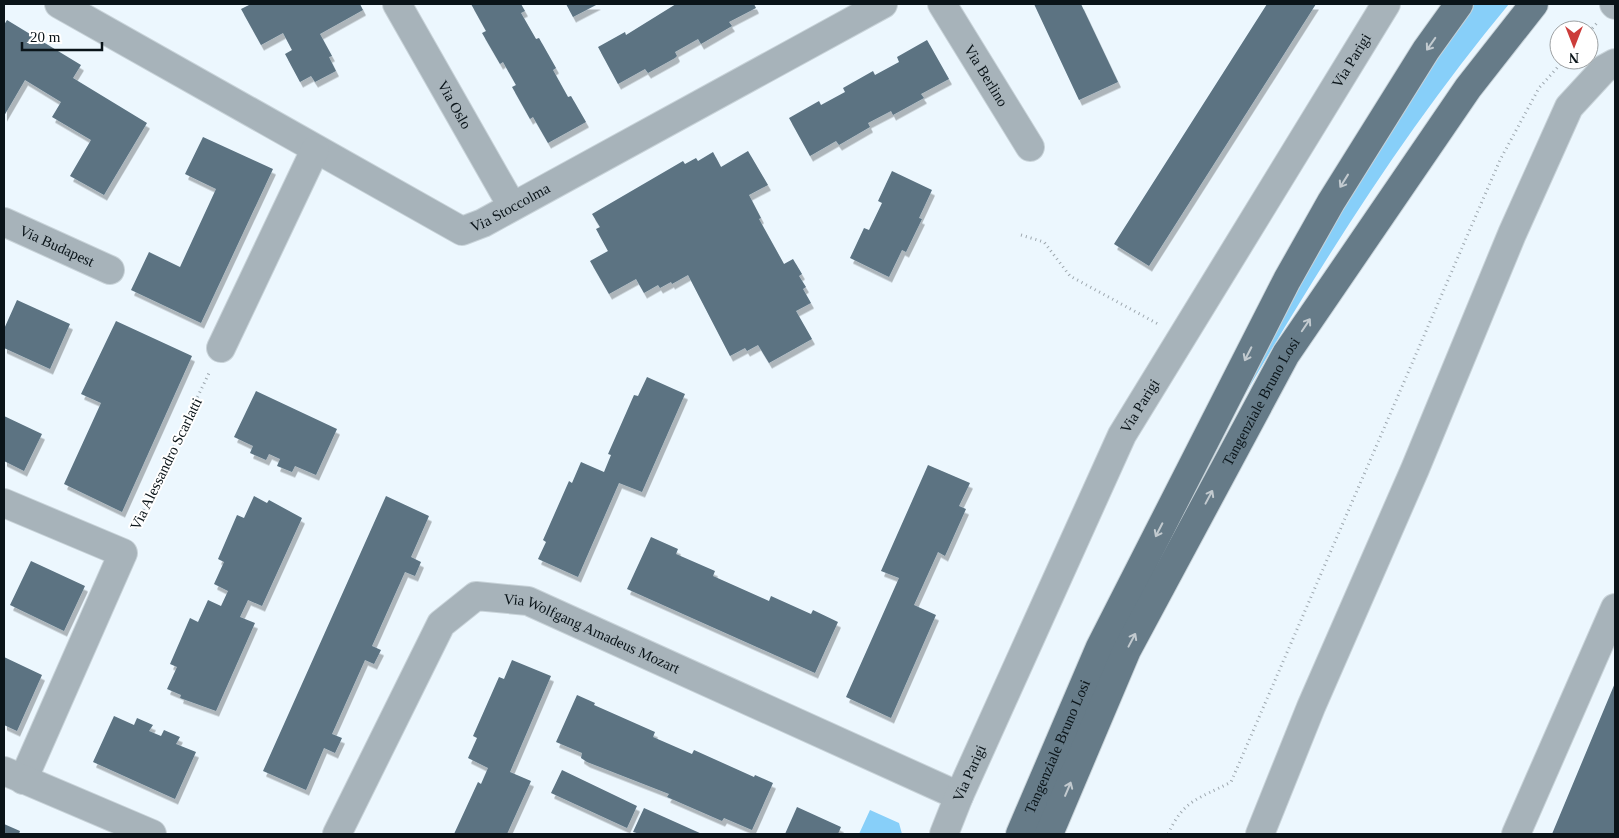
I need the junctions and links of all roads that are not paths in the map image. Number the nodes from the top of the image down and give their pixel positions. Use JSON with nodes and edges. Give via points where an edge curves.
{"nodes":[{"id":1,"x":59,"y":4,"type":"edge"},
{"id":2,"x":397,"y":4,"type":"edge"},
{"id":3,"x":883,"y":4,"type":"edge"},
{"id":4,"x":942,"y":4,"type":"edge"},
{"id":5,"x":1386,"y":4,"type":"edge"},
{"id":6,"x":1459,"y":4,"type":"edge"},
{"id":7,"x":1534,"y":4,"type":"edge"},
{"id":8,"x":1615,"y":63,"type":"edge"},
{"id":9,"x":1615,"y":82,"type":"edge"},
{"id":10,"x":1586,"y":88,"type":"junction"},
{"id":11,"x":1030,"y":148,"type":"dead end"},
{"id":12,"x":315,"y":150,"type":"junction"},
{"id":13,"x":512,"y":206,"type":"junction"},
{"id":14,"x":4,"y":222,"type":"edge"},
{"id":15,"x":110,"y":270,"type":"dead end"},
{"id":16,"x":221,"y":348,"type":"road end"},
{"id":17,"x":4,"y":503,"type":"edge"},
{"id":18,"x":1615,"y":608,"type":"edge"},
{"id":19,"x":13,"y":776,"type":"edge"},
{"id":20,"x":959,"y":796,"type":"junction"},
{"id":21,"x":152,"y":834,"type":"edge"},
{"id":22,"x":337,"y":834,"type":"edge"},
{"id":23,"x":944,"y":834,"type":"edge"},
{"id":24,"x":1020,"y":834,"type":"edge"},
{"id":25,"x":1049,"y":834,"type":"edge"},
{"id":26,"x":1260,"y":834,"type":"edge"},
{"id":27,"x":1516,"y":834,"type":"edge"}],
"edges":[{"from":1,"to":12,"type":"street","name":"Via Stoccolma"},
{"from":2,"to":13,"type":"street","name":"Via Oslo"},
{"from":3,"to":13,"type":"street","name":"Via Stoccolma"},
{"from":4,"to":11,"type":"street","name":"Via Berlino"},
{"from":5,"to":20,"type":"street","name":"Via Parigi","via":[[1122,435]]},
{"from":6,"to":24,"type":"main road","name":"Tangenziale Bruno Losi","one_way":true,"via":[[1426,50],[1331,202],[1278,296],[1100,647]]},
{"from":25,"to":7,"type":"main road","name":"Tangenziale Bruno Losi","one_way":true,"via":[[1127,650],[1286,354],[1468,88]]},
{"from":8,"to":10,"type":"street","via":[[1604,69]]},
{"from":9,"to":10,"type":"street"},
{"from":10,"to":26,"type":"street","via":[[1569,107],[1512,234]]},
{"from":12,"to":13,"type":"street","name":"Via Stoccolma","via":[[462,231]]},
{"from":12,"to":16,"type":"street"},
{"from":14,"to":15,"type":"street","name":"Via Budapest"},
{"from":17,"to":19,"type":"street","via":[[123,553]]},
{"from":18,"to":27,"type":"street"},
{"from":19,"to":21,"type":"street"},
{"from":20,"to":22,"type":"street","name":"Via Wolfgang Amadeus Mozart","via":[[528,601],[476,596],[441,624]]},
{"from":20,"to":23,"type":"street","name":"Via Parigi"}]}
